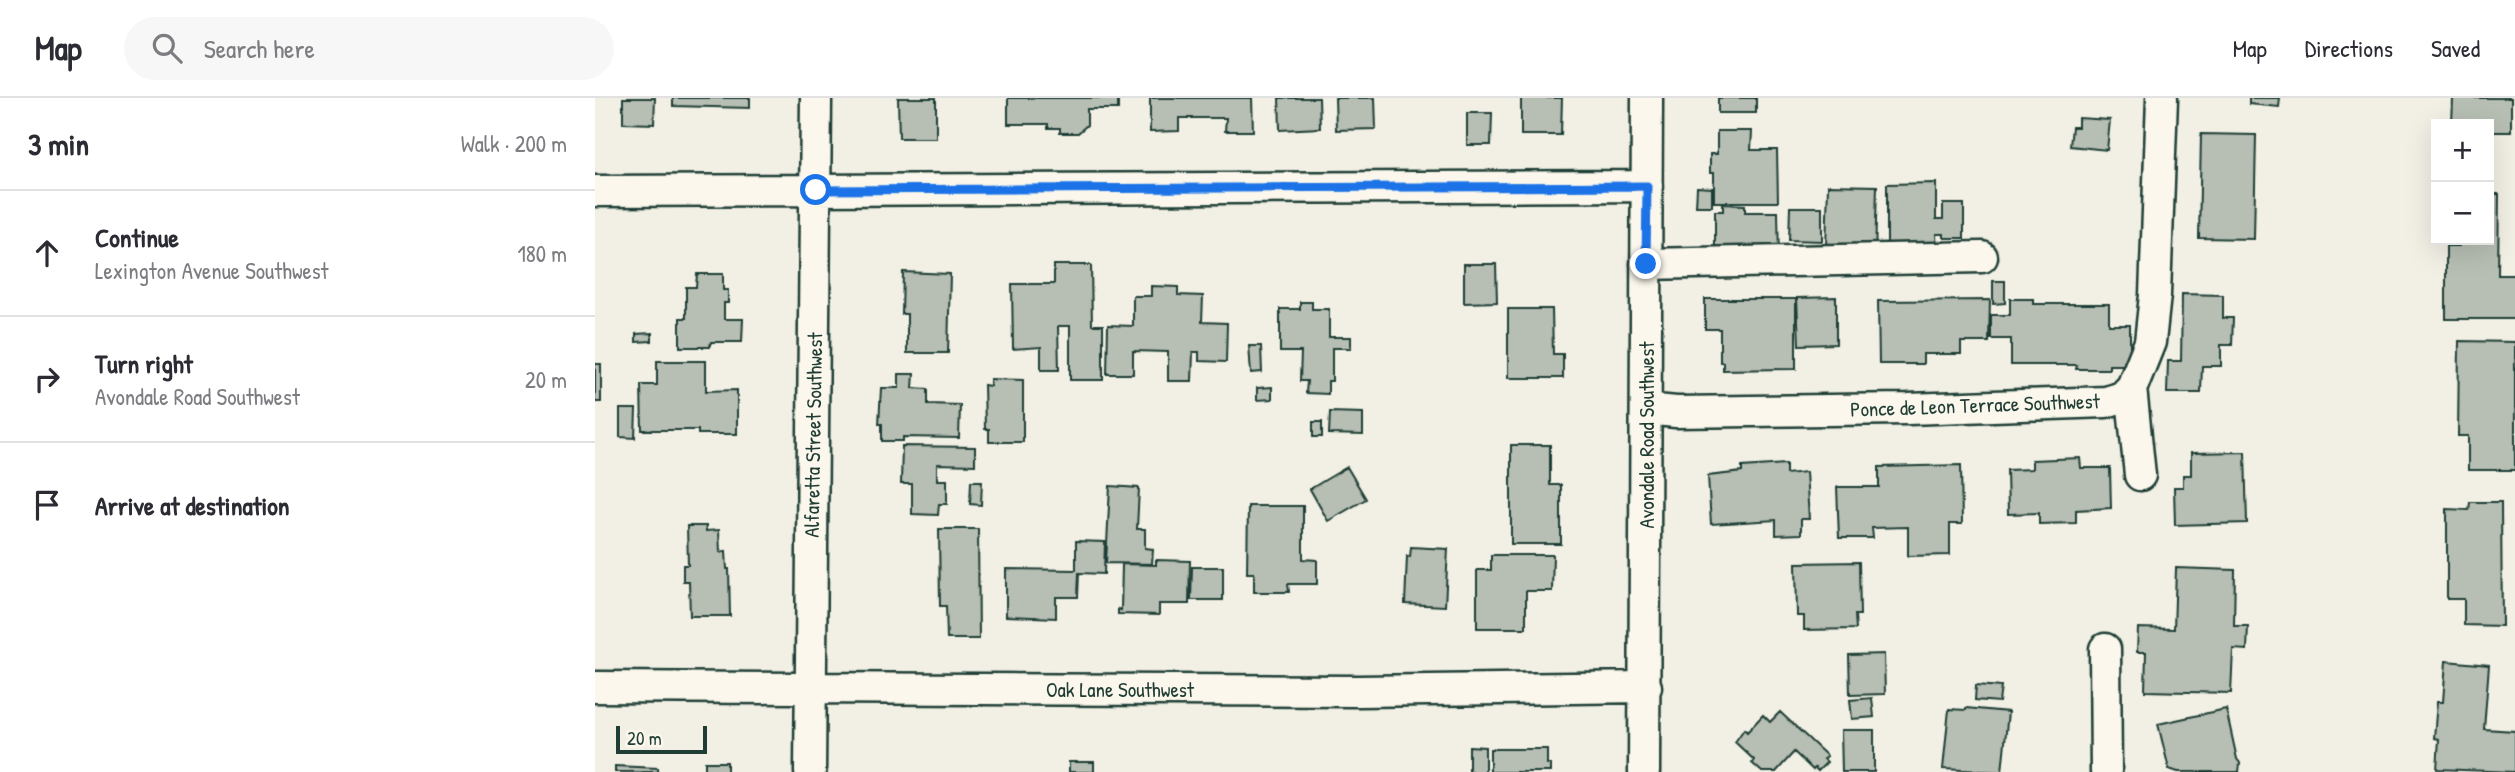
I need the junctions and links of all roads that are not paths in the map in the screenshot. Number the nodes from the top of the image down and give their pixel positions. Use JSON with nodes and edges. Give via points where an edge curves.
{"nodes":[{"id":1,"x":816,"y":98,"type":"edge"},
{"id":2,"x":1647,"y":98,"type":"edge"},
{"id":3,"x":2162,"y":98,"type":"edge"},
{"id":4,"x":1647,"y":186,"type":"junction"},
{"id":5,"x":816,"y":190,"type":"junction"},
{"id":6,"x":595,"y":191,"type":"edge"},
{"id":7,"x":1982,"y":257,"type":"dead end"},
{"id":8,"x":1646,"y":264,"type":"junction"},
{"id":9,"x":2131,"y":388,"type":"junction"},
{"id":10,"x":1646,"y":409,"type":"junction"},
{"id":11,"x":2140,"y":475,"type":"dead end"},
{"id":12,"x":2105,"y":649,"type":"dead end"},
{"id":13,"x":595,"y":687,"type":"edge"},
{"id":14,"x":811,"y":687,"type":"junction"},
{"id":15,"x":1646,"y":687,"type":"junction"},
{"id":16,"x":810,"y":772,"type":"edge"},
{"id":17,"x":1644,"y":772,"type":"edge"},
{"id":18,"x":2106,"y":772,"type":"edge"}],
"edges":[{"from":1,"to":5,"type":"street","name":"Alfaretta Street Southwest"},
{"from":2,"to":4,"type":"street","name":"Avondale Road Southwest"},
{"from":3,"to":9,"type":"street","via":[[2150,342]]},
{"from":4,"to":5,"type":"street"},
{"from":4,"to":8,"type":"street","name":"Avondale Road Southwest"},
{"from":5,"to":6,"type":"street"},
{"from":5,"to":14,"type":"street","name":"Alfaretta Street Southwest"},
{"from":7,"to":8,"type":"street"},
{"from":8,"to":10,"type":"street","name":"Avondale Road Southwest"},
{"from":9,"to":10,"type":"street","name":"Ponce de Leon Terrace Southwest","via":[[2106,402],[1908,409]]},
{"from":9,"to":11,"type":"street"},
{"from":10,"to":15,"type":"street","name":"Avondale Road Southwest"},
{"from":12,"to":18,"type":"street"},
{"from":13,"to":14,"type":"street","name":"Oak Lane Southwest"},
{"from":14,"to":15,"type":"street","name":"Oak Lane Southwest","via":[[1359,691]]},
{"from":14,"to":16,"type":"street","name":"Alfaretta Street Southwest"},
{"from":15,"to":17,"type":"street","name":"Avondale Road Southwest"}]}
